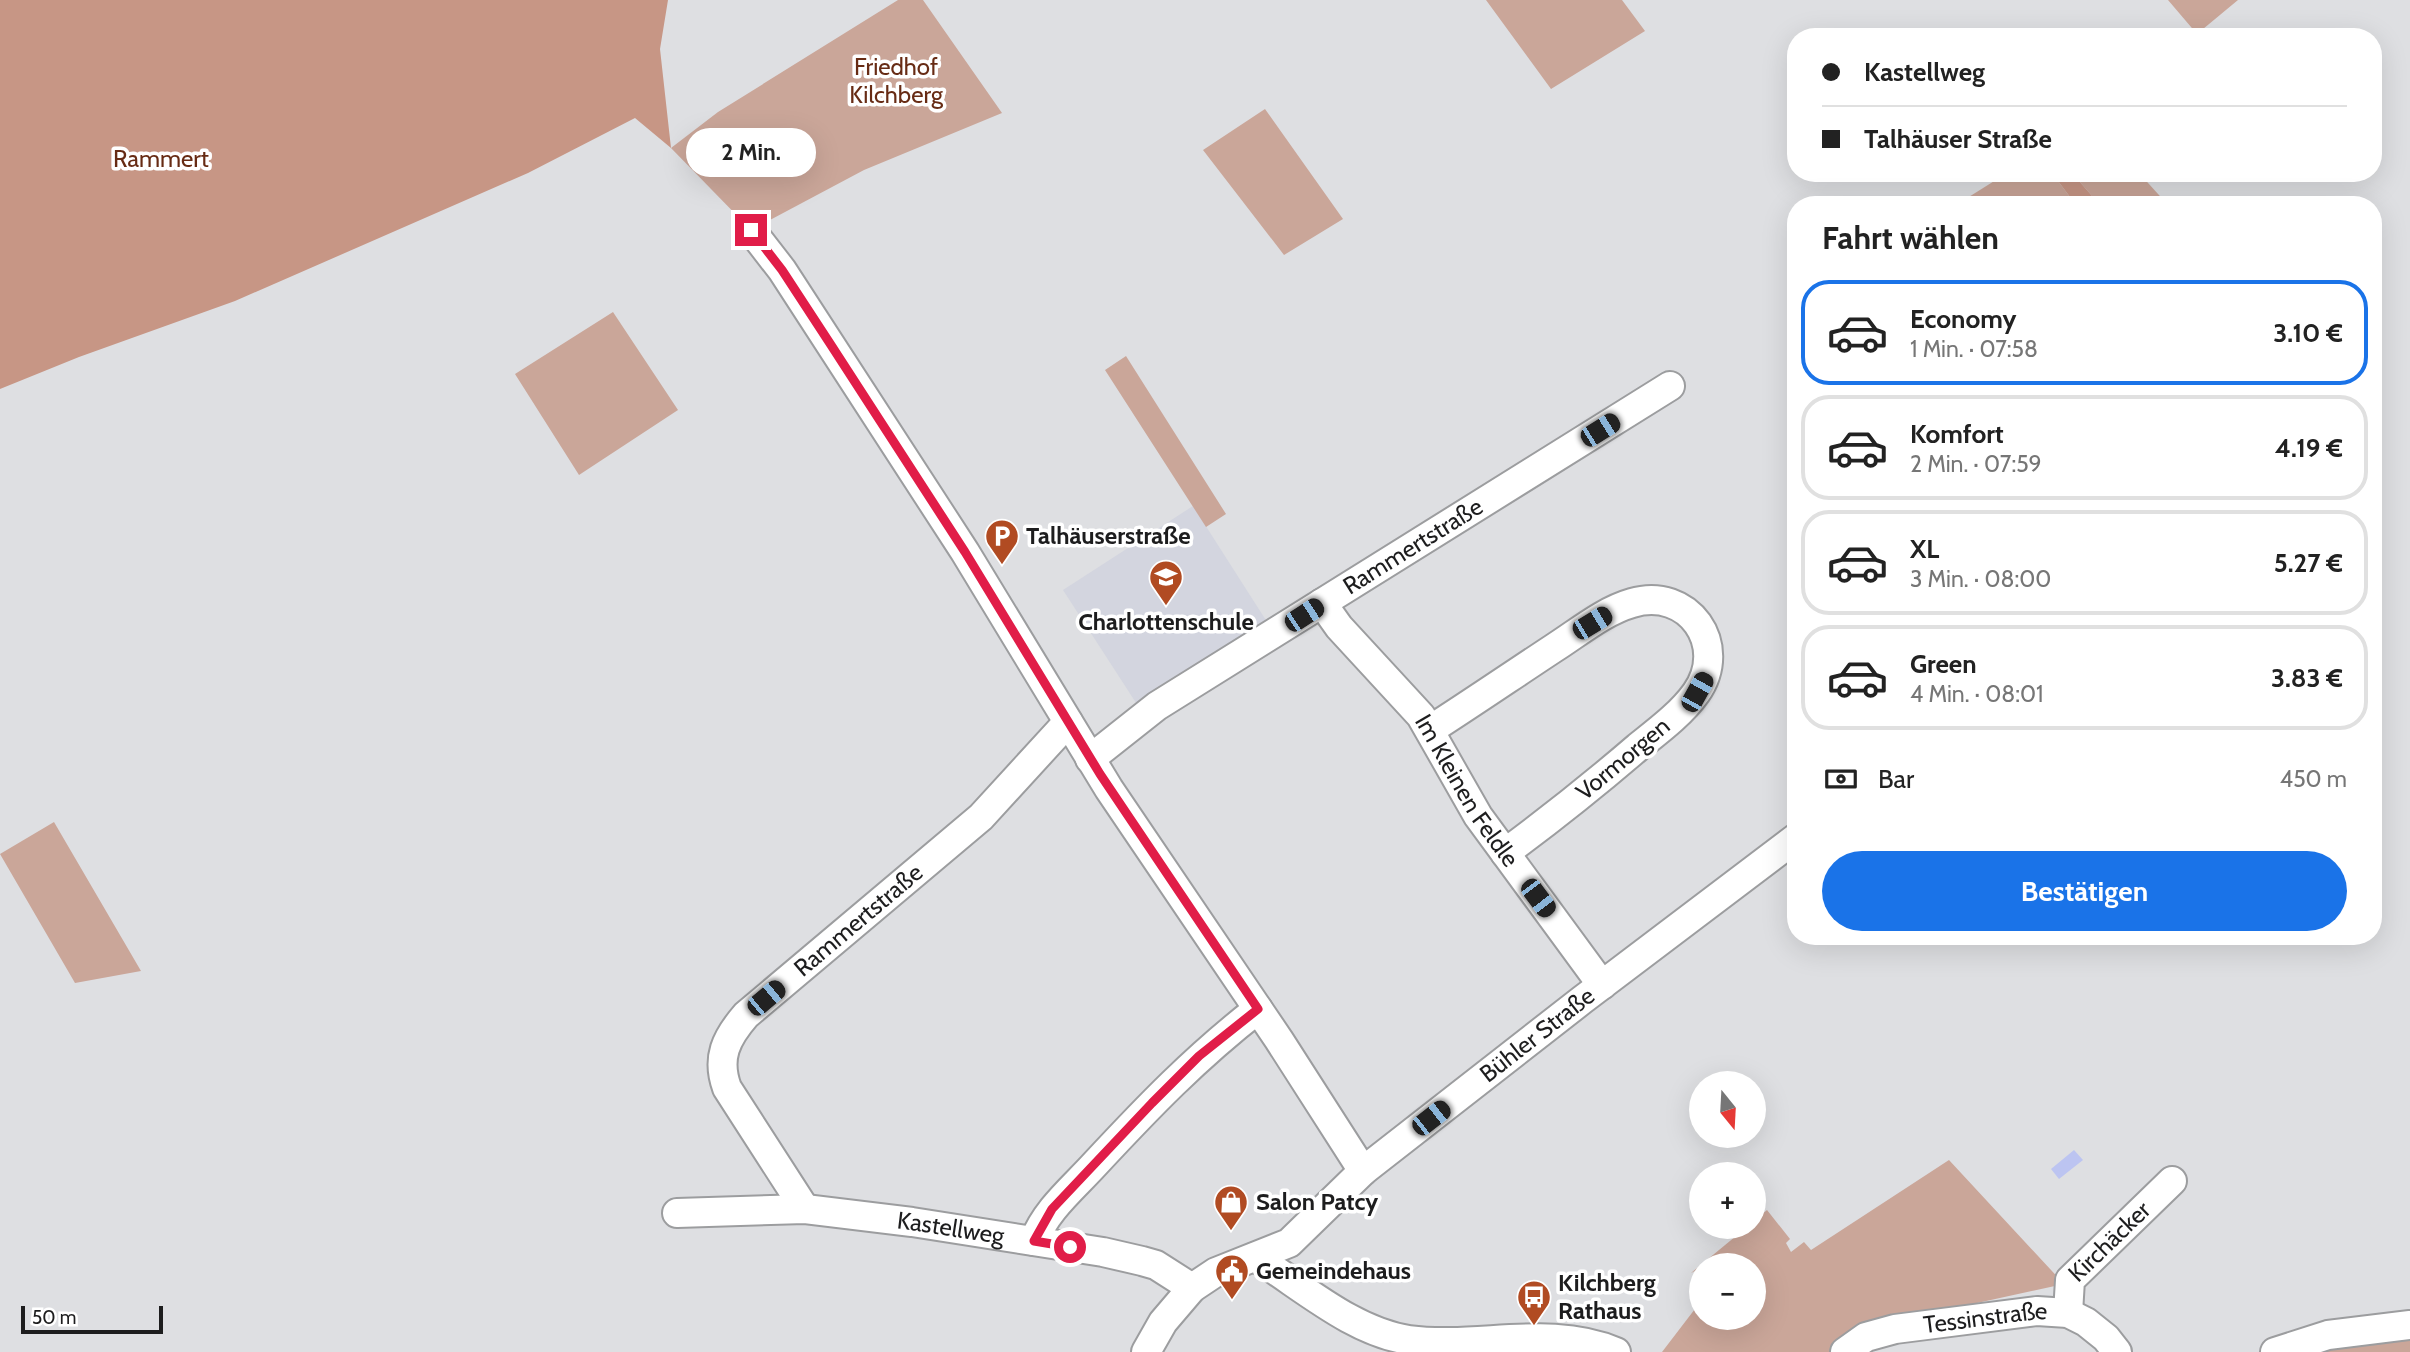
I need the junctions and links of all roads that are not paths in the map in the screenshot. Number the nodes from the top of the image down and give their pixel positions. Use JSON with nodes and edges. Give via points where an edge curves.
{"nodes":[{"id":1,"x":751,"y":230,"type":"dead end"},
{"id":2,"x":1670,"y":386,"type":"dead end"},
{"id":3,"x":1322,"y":603,"type":"junction"},
{"id":4,"x":1068,"y":722,"type":"junction"},
{"id":5,"x":1430,"y":730,"type":"junction"},
{"id":6,"x":1090,"y":759,"type":"junction"},
{"id":7,"x":1787,"y":845,"type":"edge"},
{"id":8,"x":1505,"y":853,"type":"junction"},
{"id":9,"x":1602,"y":985,"type":"junction"},
{"id":10,"x":1258,"y":1009,"type":"junction"},
{"id":11,"x":1363,"y":1171,"type":"junction"},
{"id":12,"x":2172,"y":1181,"type":"dead end"},
{"id":13,"x":806,"y":1209,"type":"junction"},
{"id":14,"x":677,"y":1213,"type":"dead end"},
{"id":15,"x":1034,"y":1241,"type":"junction"},
{"id":16,"x":1289,"y":1243,"type":"junction"},
{"id":17,"x":1255,"y":1257,"type":"junction"},
{"id":18,"x":1301,"y":1286,"type":"junction"},
{"id":19,"x":1192,"y":1288,"type":"junction"},
{"id":20,"x":2068,"y":1313,"type":"junction"},
{"id":21,"x":2410,"y":1325,"type":"edge"},
{"id":22,"x":1146,"y":1352,"type":"edge"},
{"id":23,"x":1616,"y":1352,"type":"edge"},
{"id":24,"x":1845,"y":1352,"type":"edge"},
{"id":25,"x":2117,"y":1352,"type":"edge"},
{"id":26,"x":2275,"y":1352,"type":"edge"}],
"edges":[{"from":1,"to":4,"type":"street","via":[[782,270],[965,552]]},
{"from":2,"to":3,"type":"street","name":"Rammertstraße"},
{"from":3,"to":5,"type":"street","name":"Im Kleinen Feldle"},
{"from":3,"to":6,"type":"street","name":"Rammertstraße","via":[[1157,706]]},
{"from":4,"to":6,"type":"street"},
{"from":4,"to":13,"type":"street","name":"Rammertstraße","via":[[981,817],[731,1032],[721,1061],[727,1088]]},
{"from":5,"to":8,"type":"street","name":"Im Kleinen Feldle","via":[[1478,816]]},
{"from":5,"to":8,"type":"street","name":"Vormorgen","via":[[1592,623],[1629,604],[1670,601],[1690,615],[1705,635],[1709,660],[1697,692],[1615,767]]},
{"from":6,"to":10,"type":"street"},
{"from":7,"to":9,"type":"street","name":"Bühler Straße"},
{"from":8,"to":9,"type":"street","name":"Im Kleinen Feldle"},
{"from":9,"to":11,"type":"street","name":"Bühler Straße"},
{"from":10,"to":11,"type":"street"},
{"from":10,"to":15,"type":"street","via":[[1160,1094],[1052,1209]]},
{"from":11,"to":16,"type":"street","name":"Bühler Straße"},
{"from":12,"to":20,"type":"street","name":"Kirchäcker","via":[[2070,1280]]},
{"from":13,"to":14,"type":"street","name":"Kastellweg"},
{"from":13,"to":15,"type":"street","name":"Kastellweg"},
{"from":15,"to":19,"type":"street","name":"Kastellweg","via":[[1156,1265]]},
{"from":16,"to":17,"type":"street"},
{"from":16,"to":18,"type":"street"},
{"from":17,"to":18,"type":"street"},
{"from":17,"to":19,"type":"street","via":[[1218,1271]]},
{"from":18,"to":23,"type":"street","via":[[1336,1311],[1407,1340],[1567,1339]]},
{"from":19,"to":22,"type":"street","via":[[1178,1301]]},
{"from":20,"to":24,"type":"street","name":"Tessinstraße","via":[[2011,1313],[1895,1329],[1866,1337]]},
{"from":20,"to":25,"type":"street","name":"Tessinstraße","via":[[2096,1330]]},
{"from":21,"to":26,"type":"street","via":[[2328,1335]]}]}
